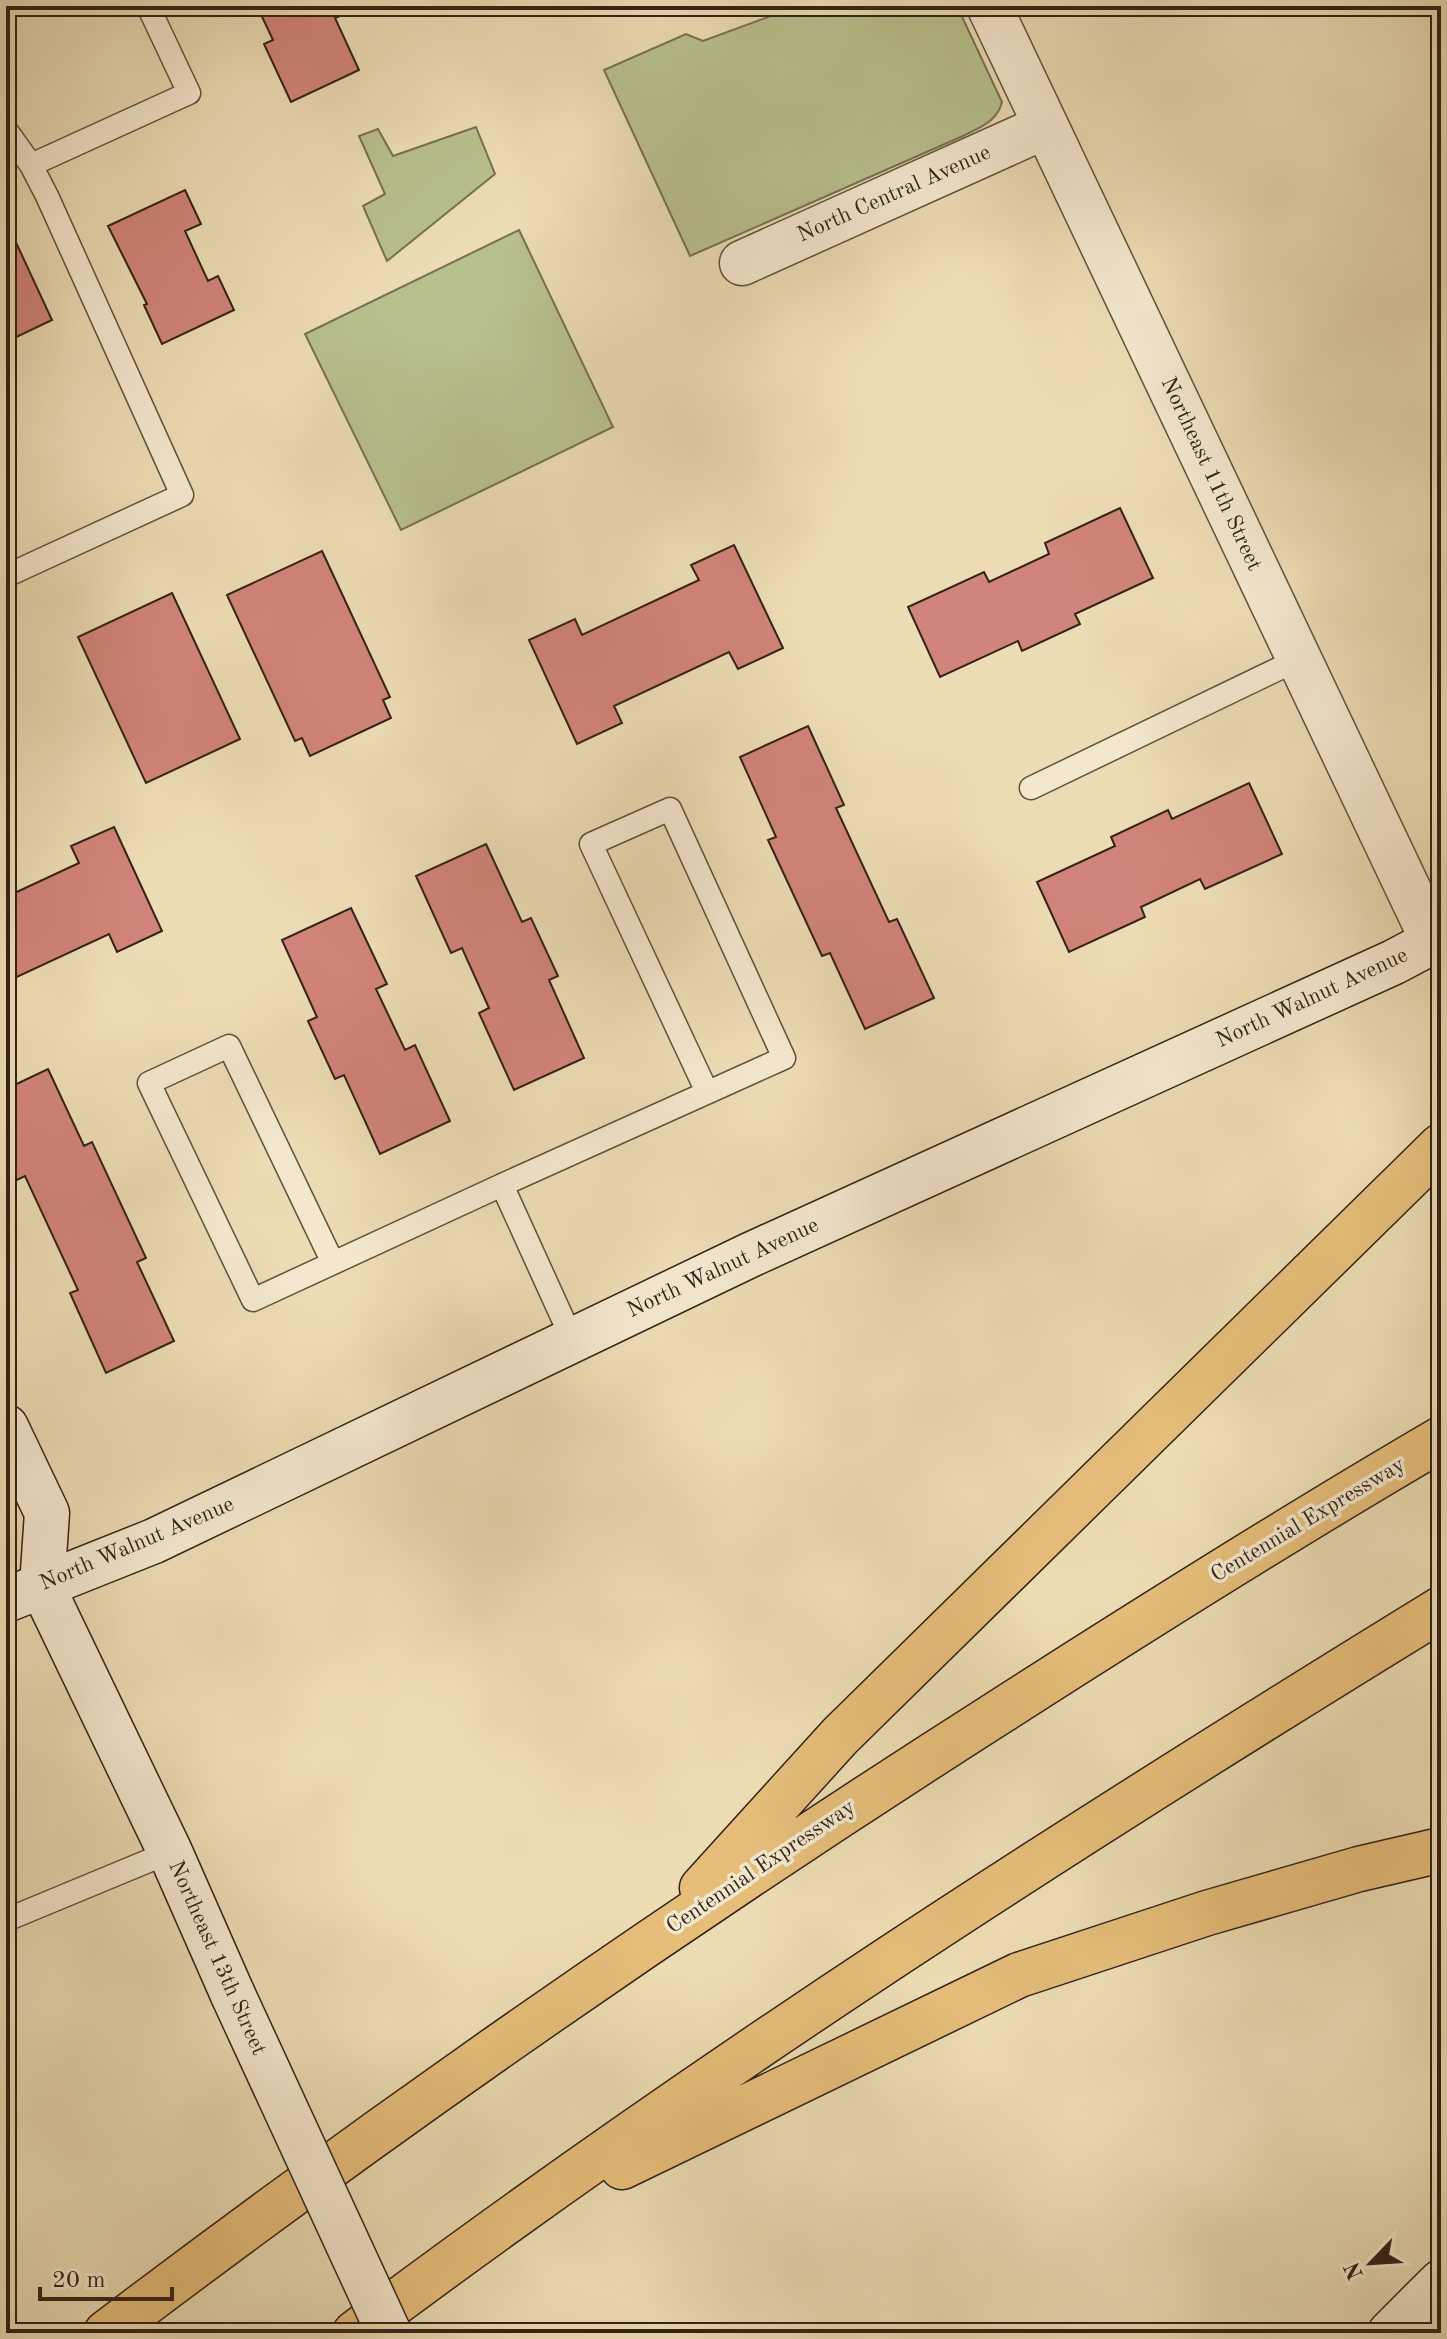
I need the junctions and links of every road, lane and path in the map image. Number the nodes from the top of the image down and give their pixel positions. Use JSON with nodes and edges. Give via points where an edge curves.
{"nodes":[{"id":1,"x":148,"y":6,"type":"edge"},
{"id":2,"x":989,"y":6,"type":"edge"},
{"id":3,"x":1046,"y":126,"type":"junction"},
{"id":4,"x":6,"y":130,"type":"edge"},
{"id":5,"x":31,"y":165,"type":"junction"},
{"id":6,"x":742,"y":263,"type":"dead end"},
{"id":7,"x":6,"y":576,"type":"edge"},
{"id":8,"x":1299,"y":659,"type":"junction"},
{"id":9,"x":1031,"y":788,"type":"dead end"},
{"id":10,"x":1437,"y":939,"type":"edge"},
{"id":11,"x":707,"y":1092,"type":"junction"},
{"id":12,"x":1441,"y":1146,"type":"edge"},
{"id":13,"x":502,"y":1185,"type":"junction"},
{"id":14,"x":333,"y":1263,"type":"junction"},
{"id":15,"x":572,"y":1339,"type":"junction"},
{"id":16,"x":6,"y":1427,"type":"edge"},
{"id":17,"x":1441,"y":1439,"type":"edge"},
{"id":18,"x":18,"y":1583,"type":"edge"},
{"id":19,"x":1441,"y":1609,"type":"edge"},
{"id":20,"x":1441,"y":1850,"type":"edge"},
{"id":21,"x":170,"y":1852,"type":"junction"},
{"id":22,"x":6,"y":1920,"type":"edge"},
{"id":23,"x":657,"y":1937,"type":"junction"},
{"id":24,"x":494,"y":2229,"type":"junction"},
{"id":25,"x":1441,"y":2282,"type":"edge"},
{"id":26,"x":106,"y":2333,"type":"edge"},
{"id":27,"x":355,"y":2333,"type":"edge"},
{"id":28,"x":389,"y":2333,"type":"edge"},
{"id":29,"x":1390,"y":2333,"type":"edge"}],
"edges":[{"from":1,"to":5,"type":"lane","via":[[189,93]]},
{"from":2,"to":3,"type":"main road","name":"Northeast 11th Street"},
{"from":3,"to":6,"type":"main road","name":"North Central Avenue"},
{"from":3,"to":8,"type":"main road","name":"Northeast 11th Street"},
{"from":4,"to":5,"type":"lane"},
{"from":5,"to":7,"type":"lane","via":[[182,495]]},
{"from":8,"to":9,"type":"lane"},
{"from":8,"to":10,"type":"main road","name":"Northeast 11th Street"},
{"from":10,"to":15,"type":"main road","name":"North Walnut Avenue"},
{"from":11,"to":11,"type":"lane","via":[[784,1058],[670,809],[591,844]]},
{"from":11,"to":13,"type":"lane"},
{"from":12,"to":23,"type":"highway","via":[[840,1736]]},
{"from":13,"to":14,"type":"lane"},
{"from":13,"to":15,"type":"lane"},
{"from":14,"to":14,"type":"lane","via":[[253,1300],[149,1083],[229,1046]]},
{"from":15,"to":18,"type":"main road","name":"North Walnut Avenue","via":[[154,1541]]},
{"from":16,"to":18,"type":"main road","name":"Northeast 13th Street","via":[[47,1513]]},
{"from":17,"to":23,"type":"highway","name":"Centennial Expressway","via":[[1088,1655]]},
{"from":18,"to":21,"type":"main road","name":"Northeast 13th Street"},
{"from":19,"to":24,"type":"highway","via":[[1015,1876]]},
{"from":20,"to":24,"type":"highway","via":[[1207,1913],[1019,1975]]},
{"from":21,"to":22,"type":"lane"},
{"from":21,"to":28,"type":"main road","name":"Northeast 13th Street","bridge":true},
{"from":23,"to":26,"type":"highway","name":"Centennial Expressway","via":[[444,2085]]},
{"from":24,"to":27,"type":"highway"},
{"from":25,"to":29,"type":"main road"}]}
